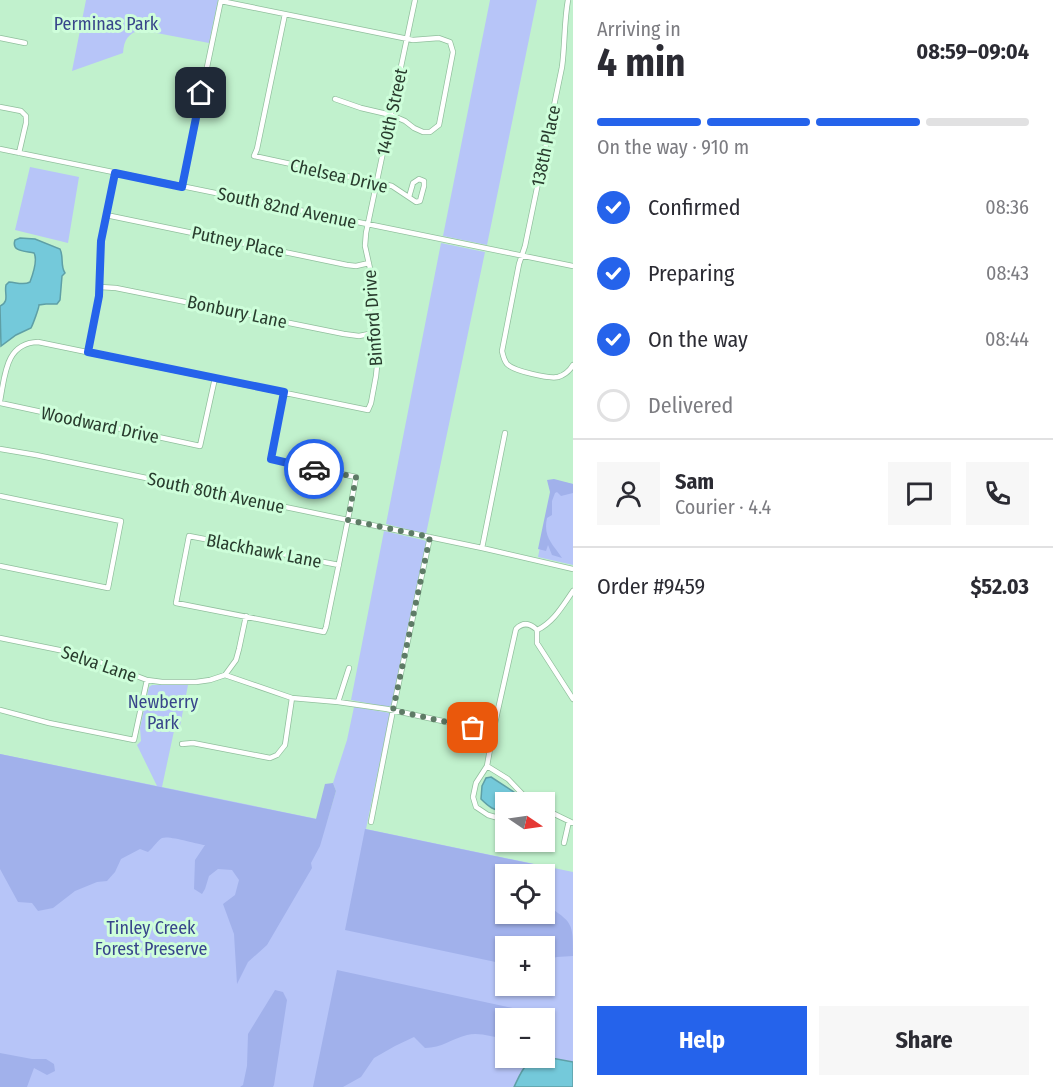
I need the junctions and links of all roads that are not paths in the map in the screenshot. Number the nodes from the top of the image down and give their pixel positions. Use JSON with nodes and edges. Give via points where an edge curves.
{"nodes":[{"id":1,"x":415,"y":0,"type":"edge"},
{"id":2,"x":568,"y":0,"type":"edge"},
{"id":3,"x":221,"y":1,"type":"edge"},
{"id":4,"x":285,"y":14,"type":"junction"},
{"id":5,"x":0,"y":38,"type":"edge"},
{"id":6,"x":407,"y":39,"type":"junction"},
{"id":7,"x":26,"y":43,"type":"dead end"},
{"id":8,"x":335,"y":99,"type":"dead end"},
{"id":9,"x":0,"y":107,"type":"edge"},
{"id":10,"x":391,"y":115,"type":"junction"},
{"id":11,"x":0,"y":149,"type":"edge"},
{"id":12,"x":19,"y":153,"type":"junction"},
{"id":13,"x":115,"y":173,"type":"junction"},
{"id":14,"x":377,"y":182,"type":"junction"},
{"id":15,"x":182,"y":187,"type":"junction"},
{"id":16,"x":409,"y":197,"type":"junction"},
{"id":17,"x":106,"y":215,"type":"junction"},
{"id":18,"x":368,"y":225,"type":"junction"},
{"id":19,"x":522,"y":255,"type":"junction"},
{"id":20,"x":369,"y":263,"type":"junction"},
{"id":21,"x":573,"y":266,"type":"edge"},
{"id":22,"x":100,"y":287,"type":"junction"},
{"id":23,"x":374,"y":333,"type":"junction"},
{"id":24,"x":88,"y":352,"type":"junction"},
{"id":25,"x":573,"y":365,"type":"edge"},
{"id":26,"x":215,"y":378,"type":"junction"},
{"id":27,"x":284,"y":392,"type":"junction"},
{"id":28,"x":0,"y":402,"type":"edge"},
{"id":29,"x":505,"y":433,"type":"dead end"},
{"id":30,"x":0,"y":449,"type":"edge"},
{"id":31,"x":0,"y":496,"type":"edge"},
{"id":32,"x":348,"y":520,"type":"junction"},
{"id":33,"x":430,"y":537,"type":"junction"},
{"id":34,"x":482,"y":548,"type":"junction"},
{"id":35,"x":339,"y":565,"type":"junction"},
{"id":36,"x":0,"y":566,"type":"edge"},
{"id":37,"x":573,"y":569,"type":"edge"},
{"id":38,"x":573,"y":591,"type":"edge"},
{"id":39,"x":246,"y":616,"type":"junction"},
{"id":40,"x":537,"y":630,"type":"junction"},
{"id":41,"x":0,"y":638,"type":"edge"},
{"id":42,"x":349,"y":668,"type":"dead end"},
{"id":43,"x":225,"y":675,"type":"junction"},
{"id":44,"x":147,"y":680,"type":"junction"},
{"id":45,"x":292,"y":698,"type":"junction"},
{"id":46,"x":573,"y":699,"type":"edge"},
{"id":47,"x":338,"y":702,"type":"junction"},
{"id":48,"x":0,"y":710,"type":"edge"},
{"id":49,"x":393,"y":710,"type":"junction"},
{"id":50,"x":493,"y":732,"type":"junction"},
{"id":51,"x":182,"y":744,"type":"dead end"},
{"id":52,"x":488,"y":766,"type":"junction"},
{"id":53,"x":520,"y":792,"type":"edge"},
{"id":54,"x":555,"y":814,"type":"edge"},
{"id":55,"x":495,"y":817,"type":"edge"},
{"id":56,"x":371,"y":822,"type":"dead end"},
{"id":57,"x":571,"y":822,"type":"edge"},
{"id":58,"x":564,"y":843,"type":"dead end"}],
"edges":[{"from":1,"to":6,"type":"street","name":"140th Street"},
{"from":2,"to":19,"type":"street","name":"138th Place","via":[[562,67]]},
{"from":3,"to":4,"type":"street"},
{"from":3,"to":15,"type":"street"},
{"from":4,"to":6,"type":"street"},
{"from":4,"to":14,"type":"street","name":"Chelsea Drive","via":[[254,156]]},
{"from":5,"to":7,"type":"street"},
{"from":6,"to":10,"type":"street","name":"140th Street"},
{"from":6,"to":10,"type":"street","via":[[439,38],[450,42],[453,52],[439,125],[423,132]]},
{"from":8,"to":10,"type":"street"},
{"from":9,"to":12,"type":"street","via":[[21,111],[26,116]]},
{"from":10,"to":14,"type":"street","name":"140th Street"},
{"from":11,"to":12,"type":"street","name":"South 82nd Avenue"},
{"from":12,"to":13,"type":"street","name":"South 82nd Avenue"},
{"from":13,"to":15,"type":"street","name":"South 82nd Avenue"},
{"from":13,"to":17,"type":"street"},
{"from":14,"to":16,"type":"street","name":"Chelsea Drive"},
{"from":14,"to":18,"type":"street","name":"140th Street"},
{"from":15,"to":18,"type":"street","name":"South 82nd Avenue"},
{"from":16,"to":16,"type":"street","name":"Chelsea Drive","via":[[413,183],[424,181],[420,201]]},
{"from":17,"to":20,"type":"street","name":"Putney Place","via":[[347,265]]},
{"from":17,"to":22,"type":"street"},
{"from":18,"to":19,"type":"street","name":"South 82nd Avenue"},
{"from":18,"to":20,"type":"street","name":"Binford Drive","via":[[365,246]]},
{"from":19,"to":21,"type":"street","name":"South 82nd Avenue"},
{"from":19,"to":25,"type":"street","name":"138th Place","via":[[502,347],[504,359],[516,370],[552,377],[563,375]]},
{"from":20,"to":23,"type":"street","name":"Binford Drive"},
{"from":22,"to":23,"type":"street","name":"Bonbury Lane","via":[[344,334]]},
{"from":22,"to":24,"type":"street"},
{"from":23,"to":27,"type":"street","name":"Binford Drive","via":[[378,362],[368,410]]},
{"from":24,"to":26,"type":"street"},
{"from":24,"to":28,"type":"street","via":[[45,343],[23,345],[8,363]]},
{"from":26,"to":27,"type":"street"},
{"from":26,"to":28,"type":"street","name":"Woodward Drive","via":[[200,446]]},
{"from":27,"to":32,"type":"street","via":[[271,459],[356,477]]},
{"from":29,"to":34,"type":"street"},
{"from":30,"to":32,"type":"street","name":"South 80th Avenue"},
{"from":31,"to":36,"type":"street","via":[[121,521],[108,588]]},
{"from":32,"to":33,"type":"street","name":"South 80th Avenue"},
{"from":32,"to":35,"type":"street"},
{"from":33,"to":34,"type":"street","name":"South 80th Avenue"},
{"from":33,"to":49,"type":"street"},
{"from":34,"to":37,"type":"street","name":"South 80th Avenue"},
{"from":35,"to":39,"type":"street","via":[[324,632]]},
{"from":35,"to":39,"type":"street","name":"Blackhawk Lane","via":[[189,536],[176,603]]},
{"from":38,"to":40,"type":"street","via":[[556,615]]},
{"from":39,"to":43,"type":"street","via":[[236,660]]},
{"from":40,"to":46,"type":"street","via":[[537,642]]},
{"from":40,"to":50,"type":"street","via":[[525,624],[516,629]]},
{"from":41,"to":44,"type":"street","name":"Selva Lane","via":[[69,652]]},
{"from":42,"to":47,"type":"street"},
{"from":43,"to":44,"type":"street","name":"Selva Lane","via":[[196,682]]},
{"from":43,"to":45,"type":"street"},
{"from":44,"to":48,"type":"street","via":[[134,740]]},
{"from":45,"to":47,"type":"street"},
{"from":45,"to":51,"type":"street","via":[[285,745],[270,758]]},
{"from":47,"to":49,"type":"street"},
{"from":49,"to":50,"type":"street"},
{"from":49,"to":56,"type":"street"},
{"from":50,"to":52,"type":"street"},
{"from":52,"to":53,"type":"street"},
{"from":52,"to":55,"type":"street","via":[[476,783],[473,797],[476,807]]},
{"from":54,"to":57,"type":"street"},
{"from":57,"to":58,"type":"street"}]}
